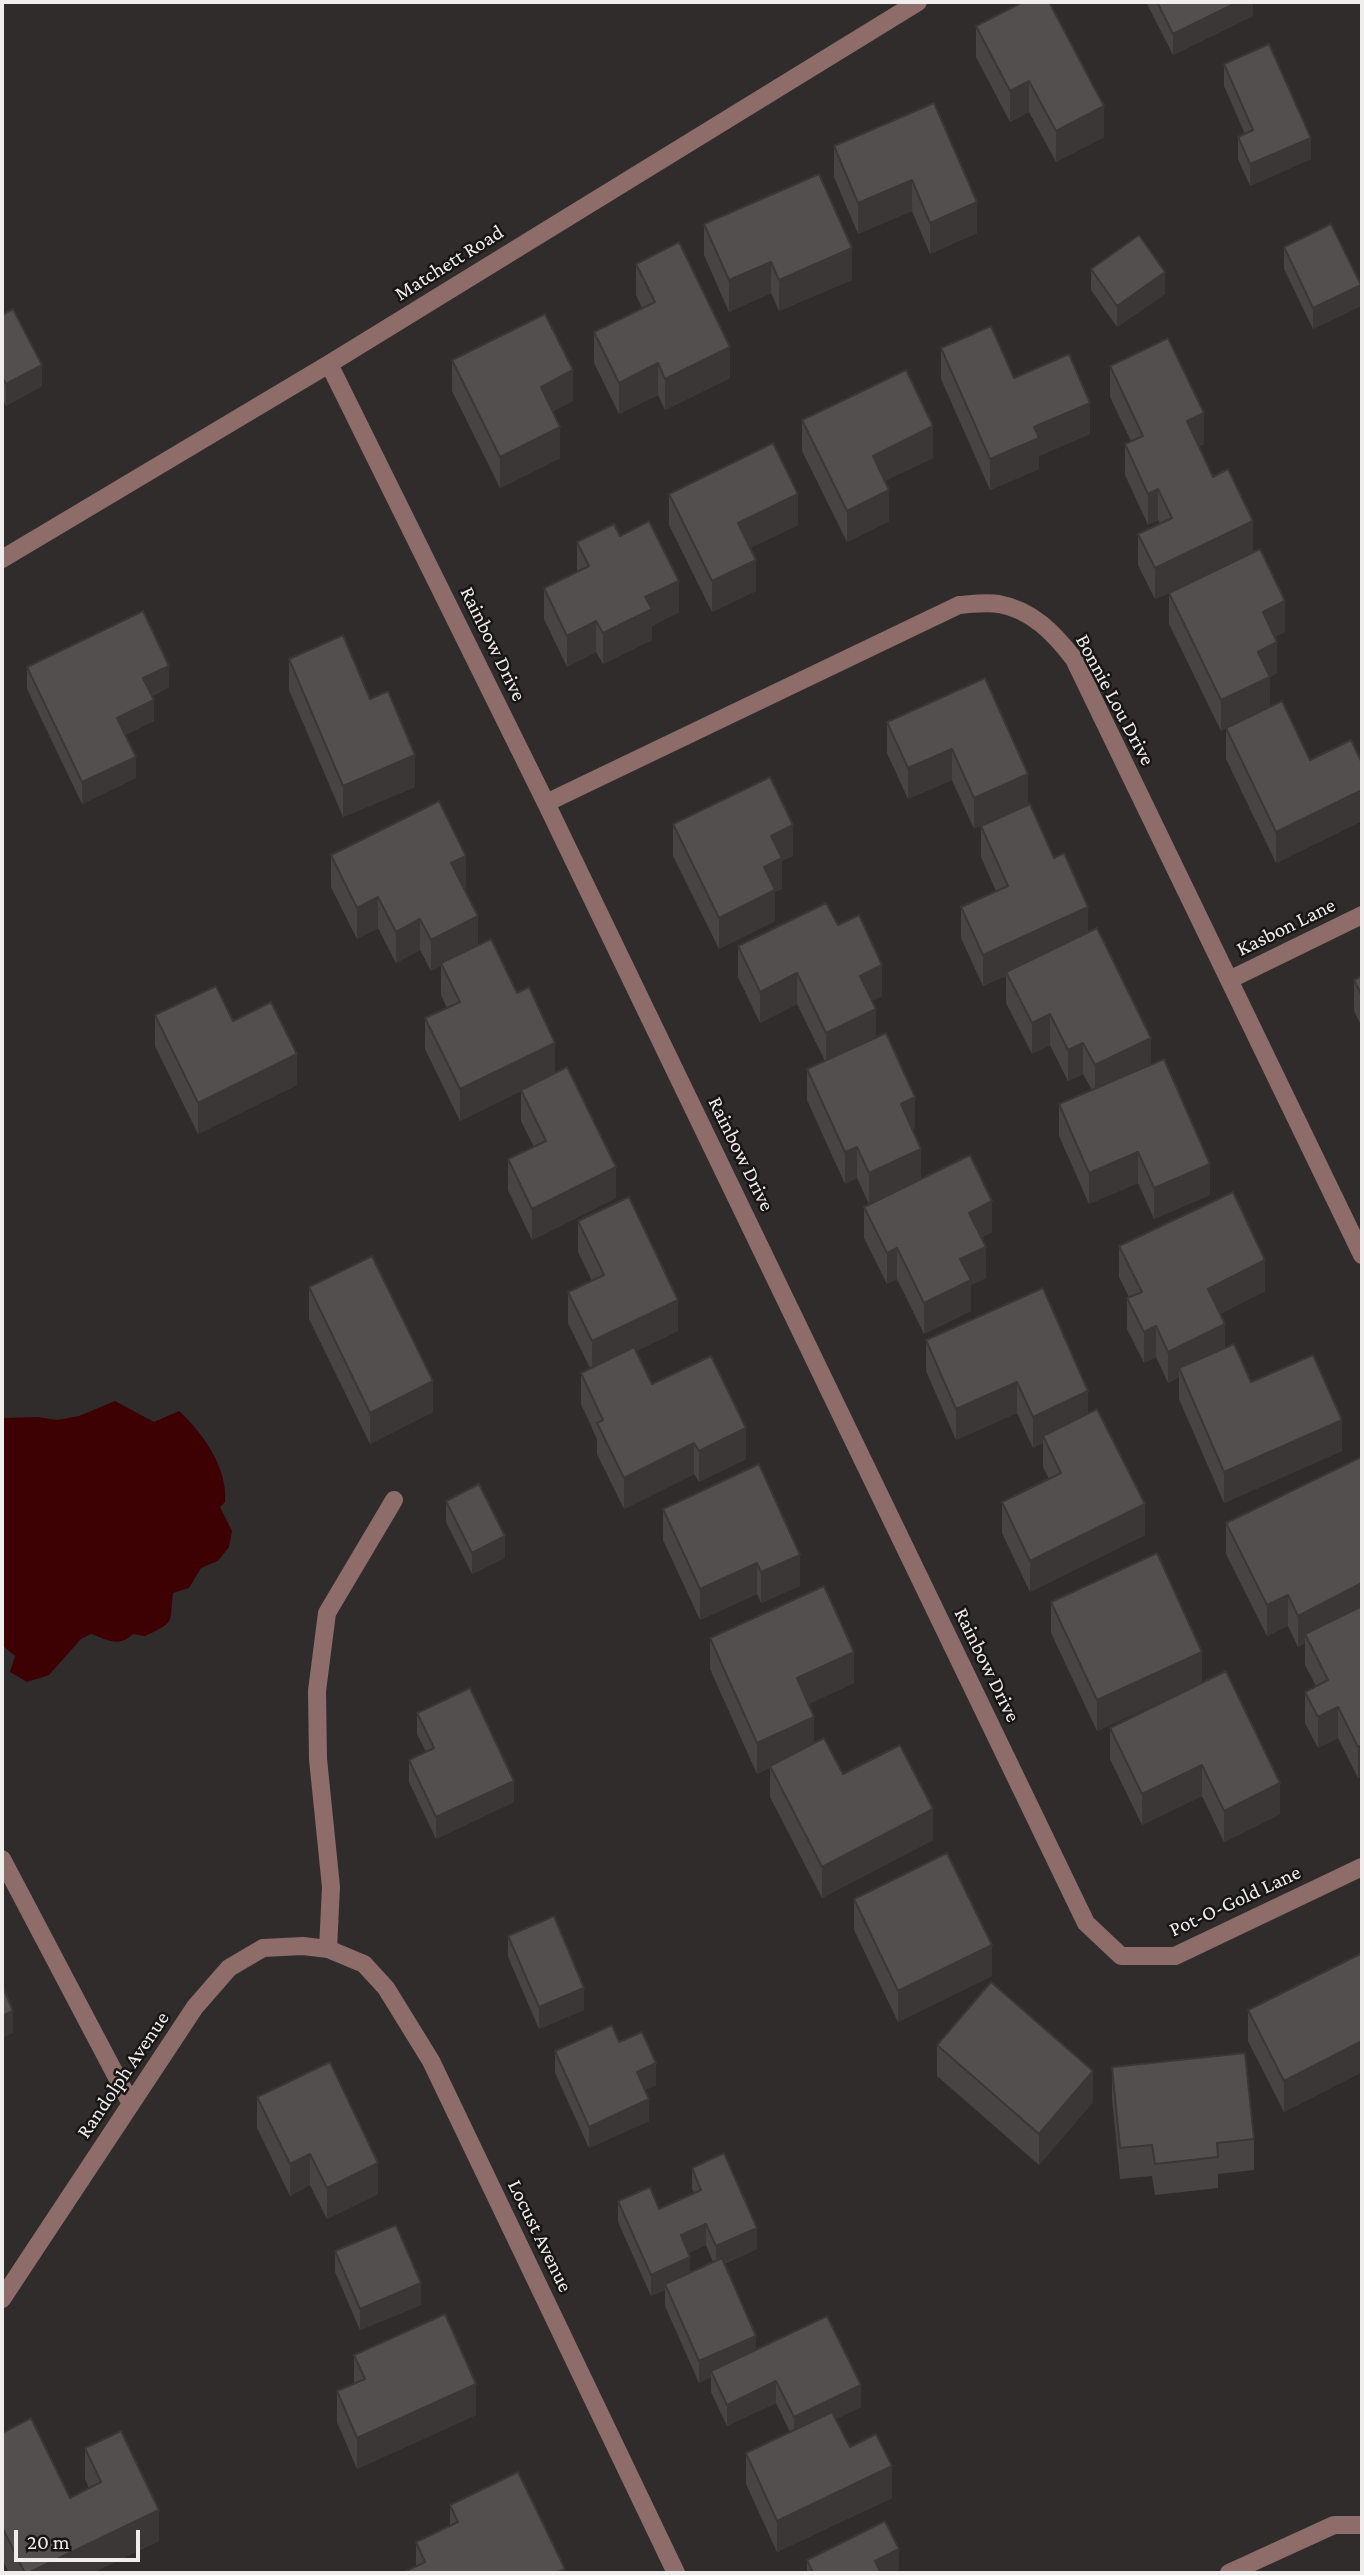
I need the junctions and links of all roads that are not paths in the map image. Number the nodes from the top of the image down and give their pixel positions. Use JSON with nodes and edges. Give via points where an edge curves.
{"nodes":[{"id":1,"x":918,"y":2,"type":"edge"},
{"id":2,"x":329,"y":364,"type":"junction"},
{"id":3,"x":2,"y":559,"type":"edge"},
{"id":4,"x":546,"y":803,"type":"junction"},
{"id":5,"x":1362,"y":915,"type":"edge"},
{"id":6,"x":1229,"y":980,"type":"junction"},
{"id":7,"x":1362,"y":1255,"type":"edge"},
{"id":8,"x":394,"y":1500,"type":"dead end"},
{"id":9,"x":2,"y":1859,"type":"edge"},
{"id":10,"x":1362,"y":1867,"type":"edge"},
{"id":11,"x":328,"y":1948,"type":"junction"},
{"id":12,"x":1121,"y":1956,"type":"joint"},
{"id":13,"x":131,"y":2104,"type":"junction"},
{"id":14,"x":2,"y":2299,"type":"edge"},
{"id":15,"x":1362,"y":2525,"type":"edge"},
{"id":16,"x":676,"y":2573,"type":"edge"},
{"id":17,"x":1229,"y":2573,"type":"edge"}],
"edges":[{"from":1,"to":2,"type":"street","name":"Matchett Road"},
{"from":2,"to":3,"type":"street","name":"Matchett Road"},
{"from":2,"to":4,"type":"street","name":"Rainbow Drive"},
{"from":4,"to":6,"type":"street","name":"Bonnie Lou Drive","via":[[959,605],[998,604],[1027,613],[1054,633],[1074,659]]},
{"from":4,"to":12,"type":"street","name":"Rainbow Drive","via":[[1086,1923]]},
{"from":5,"to":6,"type":"street","name":"Kasbon Lane"},
{"from":6,"to":7,"type":"street","name":"Bonnie Lou Drive"},
{"from":8,"to":11,"type":"street","via":[[327,1613],[317,1691],[318,1759],[331,1887]]},
{"from":9,"to":13,"type":"street"},
{"from":10,"to":12,"type":"street","name":"Pot-O-Gold Lane","via":[[1175,1956]]},
{"from":11,"to":13,"type":"street","name":"Randolph Avenue","via":[[263,1948],[229,1968],[195,2007]]},
{"from":11,"to":16,"type":"street","name":"Locust Avenue","via":[[372,1972],[431,2061]]},
{"from":13,"to":14,"type":"street","name":"Randolph Avenue"},
{"from":15,"to":17,"type":"street","via":[[1334,2525]]}]}
